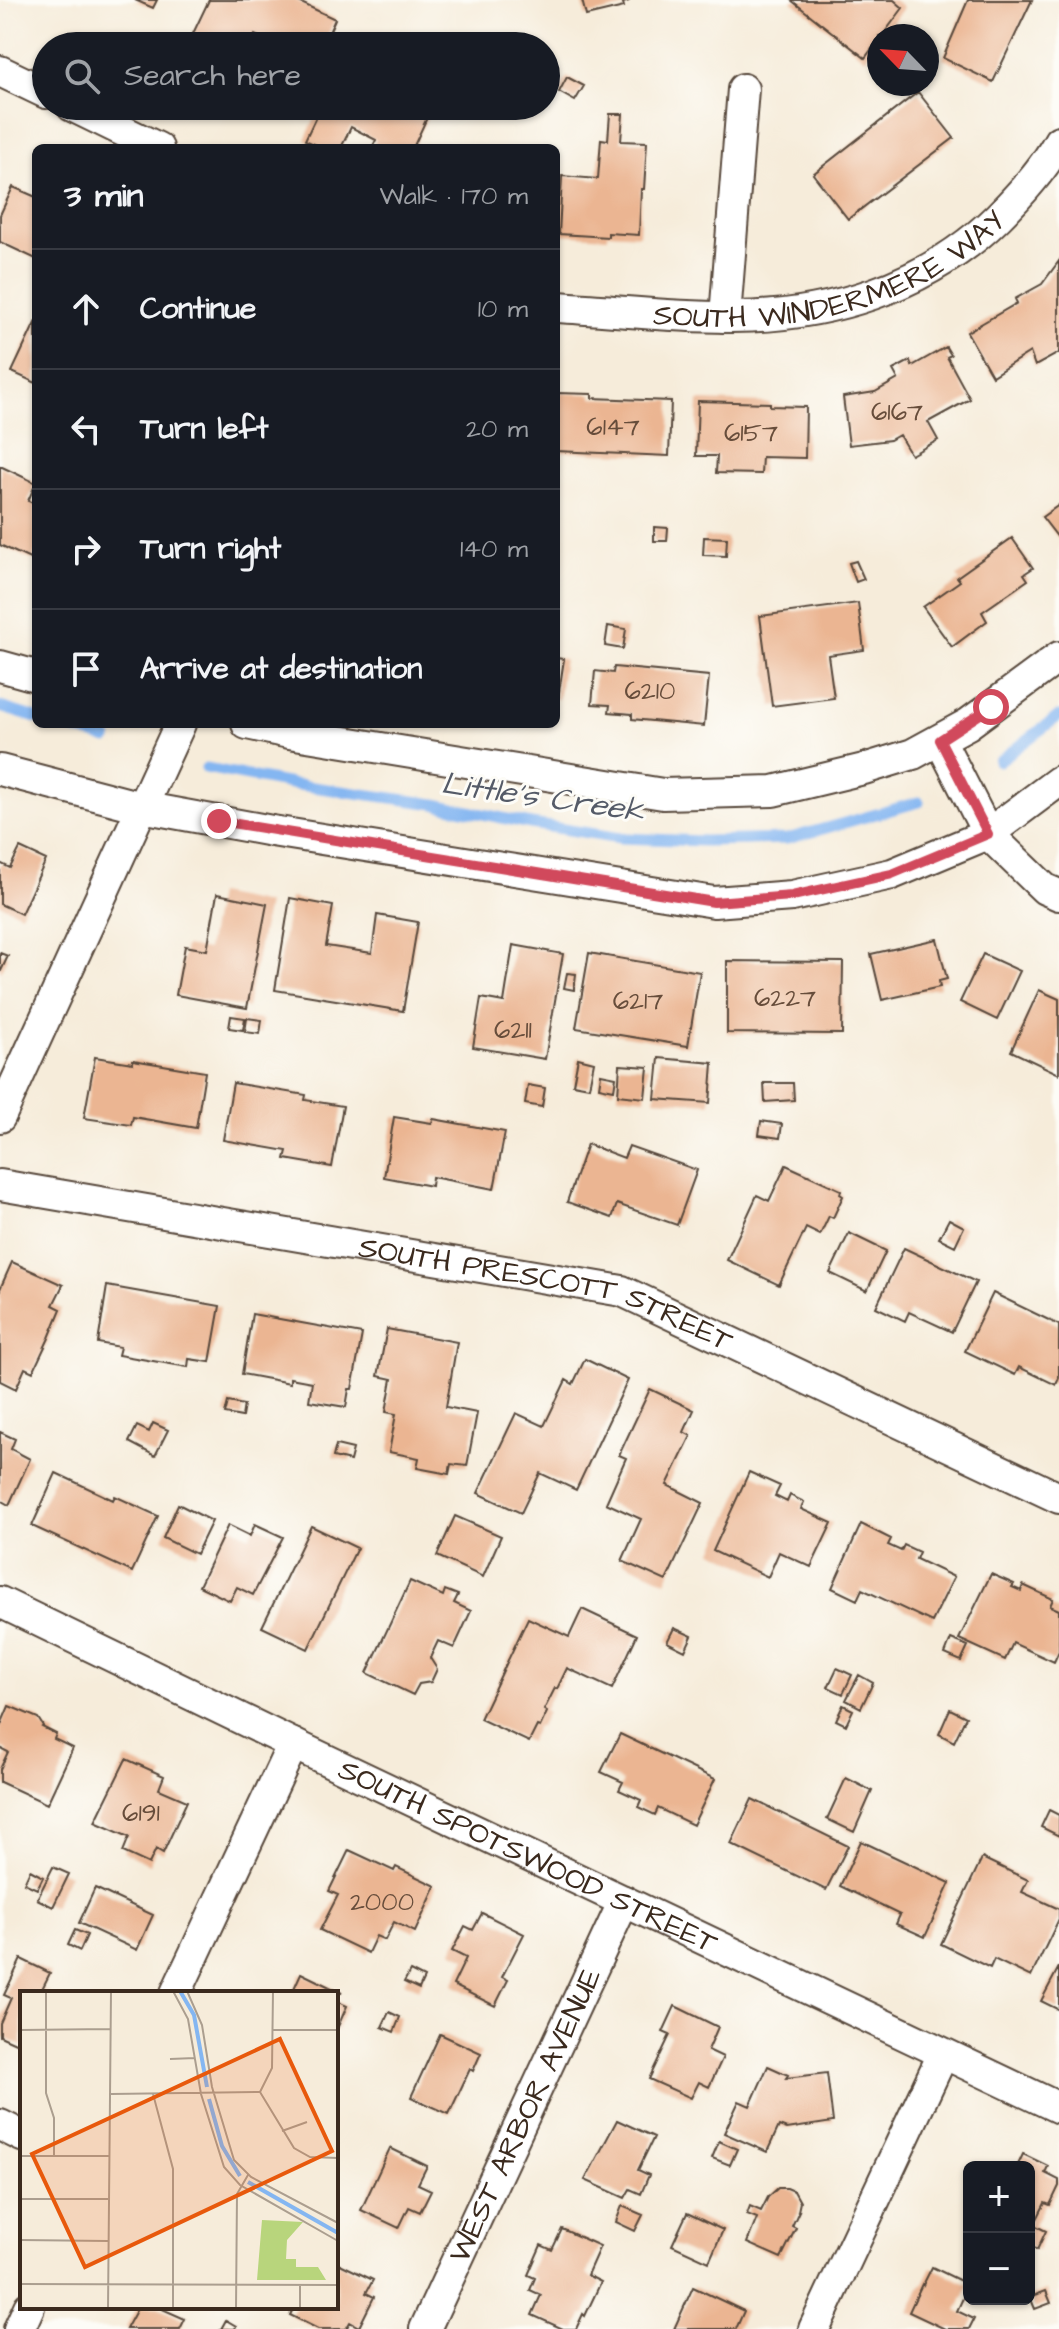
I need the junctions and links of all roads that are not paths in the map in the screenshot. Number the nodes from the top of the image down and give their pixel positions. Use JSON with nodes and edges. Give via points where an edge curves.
{"nodes":[{"id":1,"x":0,"y":71,"type":"edge"},
{"id":2,"x":32,"y":86,"type":"edge"},
{"id":3,"x":743,"y":89,"type":"dead end"},
{"id":4,"x":101,"y":120,"type":"edge"},
{"id":5,"x":1059,"y":141,"type":"edge"},
{"id":6,"x":150,"y":144,"type":"edge"},
{"id":7,"x":560,"y":307,"type":"edge"},
{"id":8,"x":725,"y":317,"type":"junction"},
{"id":9,"x":1059,"y":657,"type":"edge"},
{"id":10,"x":0,"y":666,"type":"edge"},
{"id":11,"x":32,"y":675,"type":"edge"},
{"id":12,"x":178,"y":728,"type":"edge"},
{"id":13,"x":266,"y":728,"type":"edge"},
{"id":14,"x":940,"y":740,"type":"junction"},
{"id":15,"x":0,"y":770,"type":"edge"},
{"id":16,"x":1059,"y":781,"type":"edge"},
{"id":17,"x":141,"y":807,"type":"junction"},
{"id":18,"x":988,"y":834,"type":"junction"},
{"id":19,"x":1059,"y":895,"type":"edge"},
{"id":20,"x":0,"y":1117,"type":"edge"},
{"id":21,"x":0,"y":1185,"type":"edge"},
{"id":22,"x":1059,"y":1498,"type":"edge"},
{"id":23,"x":0,"y":1602,"type":"edge"},
{"id":24,"x":293,"y":1744,"type":"junction"},
{"id":25,"x":624,"y":1901,"type":"junction"},
{"id":26,"x":177,"y":1991,"type":"edge"},
{"id":27,"x":943,"y":2054,"type":"junction"},
{"id":28,"x":1059,"y":2108,"type":"edge"},
{"id":29,"x":0,"y":2125,"type":"edge"},
{"id":30,"x":20,"y":2135,"type":"edge"},
{"id":31,"x":28,"y":2309,"type":"edge"},
{"id":32,"x":19,"y":2329,"type":"edge"},
{"id":33,"x":425,"y":2329,"type":"edge"},
{"id":34,"x":814,"y":2329,"type":"edge"}],
"edges":[{"from":1,"to":2,"type":"street"},
{"from":3,"to":8,"type":"street"},
{"from":4,"to":6,"type":"street"},
{"from":5,"to":8,"type":"street","name":"SOUTH WINDERMERE WAY","via":[[1022,193],[983,232],[895,287],[837,306]]},
{"from":7,"to":8,"type":"street","name":"SOUTH WINDERMERE WAY"},
{"from":9,"to":14,"type":"street"},
{"from":10,"to":11,"type":"street"},
{"from":12,"to":17,"type":"street"},
{"from":13,"to":14,"type":"street","via":[[663,794],[773,791],[864,769]]},
{"from":14,"to":18,"type":"street"},
{"from":15,"to":17,"type":"street"},
{"from":16,"to":18,"type":"street"},
{"from":17,"to":18,"type":"street","via":[[714,902],[792,896],[892,874]]},
{"from":17,"to":20,"type":"street"},
{"from":18,"to":19,"type":"street","via":[[1045,889]]},
{"from":21,"to":22,"type":"street","name":"SOUTH PRESCOTT STREET","via":[[622,1291]]},
{"from":23,"to":24,"type":"street","name":"SOUTH SPOTSWOOD STREET"},
{"from":24,"to":25,"type":"street","name":"SOUTH SPOTSWOOD STREET"},
{"from":24,"to":26,"type":"street"},
{"from":25,"to":27,"type":"street","name":"SOUTH SPOTSWOOD STREET"},
{"from":25,"to":33,"type":"street","name":"WEST ARBOR AVENUE"},
{"from":27,"to":28,"type":"street","name":"SOUTH SPOTSWOOD STREET"},
{"from":27,"to":34,"type":"street"},
{"from":29,"to":30,"type":"street"},
{"from":31,"to":32,"type":"street"}]}
